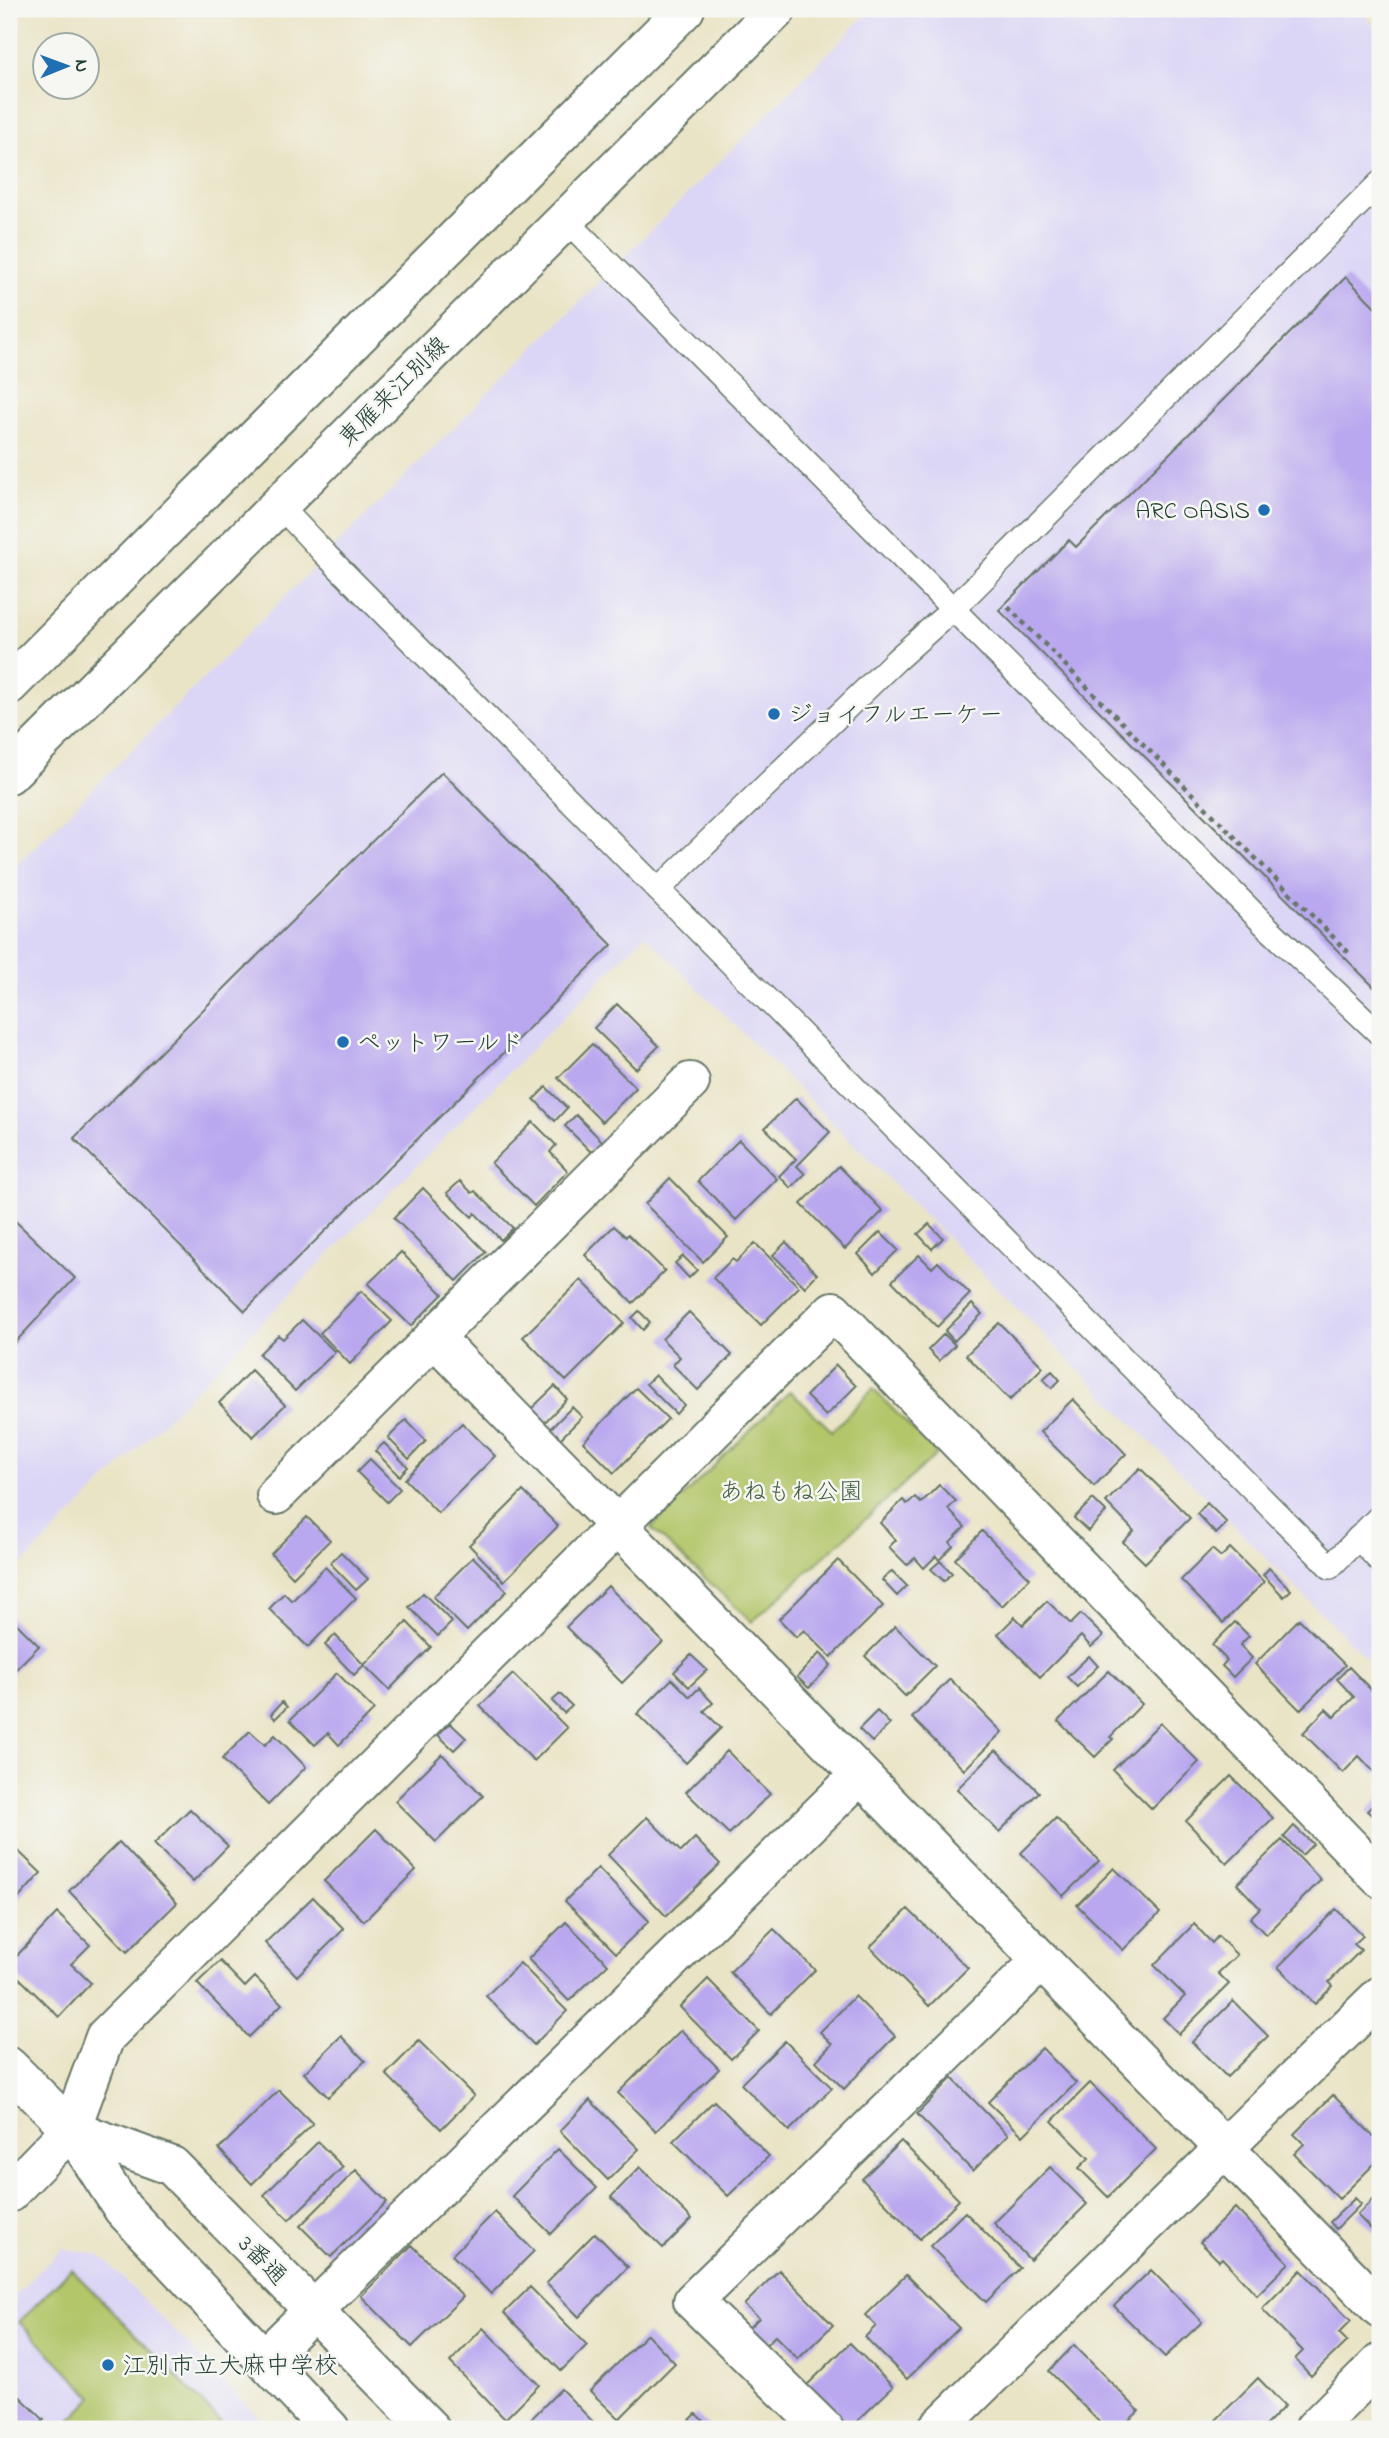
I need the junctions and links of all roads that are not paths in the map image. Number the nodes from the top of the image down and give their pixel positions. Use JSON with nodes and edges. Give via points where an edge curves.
{"nodes":[{"id":1,"x":685,"y":9,"type":"edge"},
{"id":2,"x":777,"y":9,"type":"edge"},
{"id":3,"x":1380,"y":183,"type":"edge"},
{"id":4,"x":565,"y":219,"type":"junction"},
{"id":5,"x":279,"y":505,"type":"junction"},
{"id":6,"x":953,"y":609,"type":"junction"},
{"id":7,"x":9,"y":685,"type":"edge"},
{"id":8,"x":9,"y":774,"type":"edge"},
{"id":9,"x":658,"y":890,"type":"junction"},
{"id":10,"x":1380,"y":1034,"type":"edge"},
{"id":11,"x":690,"y":1082,"type":"dead end"},
{"id":12,"x":434,"y":1337,"type":"junction"},
{"id":13,"x":276,"y":1495,"type":"dead end"},
{"id":14,"x":1380,"y":1516,"type":"edge"},
{"id":15,"x":618,"y":1525,"type":"junction"},
{"id":16,"x":1358,"y":1538,"type":"junction"},
{"id":17,"x":1380,"y":1561,"type":"edge"},
{"id":18,"x":860,"y":1775,"type":"junction"},
{"id":19,"x":1380,"y":1878,"type":"edge"},
{"id":20,"x":1041,"y":1961,"type":"junction"},
{"id":21,"x":1380,"y":1996,"type":"edge"},
{"id":22,"x":9,"y":2067,"type":"edge"},
{"id":23,"x":71,"y":2129,"type":"junction"},
{"id":24,"x":1224,"y":2149,"type":"junction"},
{"id":25,"x":9,"y":2193,"type":"edge"},
{"id":26,"x":1380,"y":2308,"type":"edge"},
{"id":27,"x":314,"y":2312,"type":"junction"},
{"id":28,"x":264,"y":2359,"type":"junction"},
{"id":29,"x":1380,"y":2363,"type":"edge"},
{"id":30,"x":330,"y":2429,"type":"edge"},
{"id":31,"x":430,"y":2429,"type":"edge"},
{"id":32,"x":824,"y":2429,"type":"edge"},
{"id":33,"x":937,"y":2429,"type":"edge"},
{"id":34,"x":1314,"y":2429,"type":"edge"}],
"edges":[{"from":1,"to":7,"type":"street"},
{"from":2,"to":4,"type":"street","name":"東雁来江別線"},
{"from":3,"to":6,"type":"lane"},
{"from":4,"to":5,"type":"street","name":"東雁来江別線"},
{"from":4,"to":6,"type":"lane"},
{"from":5,"to":8,"type":"street","name":"東雁来江別線"},
{"from":5,"to":9,"type":"lane"},
{"from":6,"to":9,"type":"lane"},
{"from":6,"to":10,"type":"lane","via":[[1265,925]]},
{"from":9,"to":16,"type":"lane","via":[[1330,1567]]},
{"from":11,"to":12,"type":"street"},
{"from":12,"to":13,"type":"street"},
{"from":12,"to":15,"type":"street"},
{"from":14,"to":16,"type":"lane"},
{"from":15,"to":18,"type":"street"},
{"from":15,"to":19,"type":"street","via":[[832,1311]]},
{"from":15,"to":23,"type":"street","via":[[105,2037]]},
{"from":16,"to":17,"type":"lane"},
{"from":18,"to":20,"type":"street"},
{"from":18,"to":27,"type":"street"},
{"from":20,"to":24,"type":"street"},
{"from":20,"to":32,"type":"street","via":[[693,2301]]},
{"from":21,"to":24,"type":"street"},
{"from":22,"to":23,"type":"street","name":"3番通"},
{"from":23,"to":25,"type":"street"},
{"from":23,"to":27,"type":"street","name":"3番通","via":[[172,2166]]},
{"from":23,"to":28,"type":"street","name":"3番通","via":[[123,2209]]},
{"from":24,"to":26,"type":"street"},
{"from":24,"to":33,"type":"street"},
{"from":27,"to":28,"type":"street"},
{"from":27,"to":31,"type":"street","name":"3番通"},
{"from":28,"to":30,"type":"street","name":"3番通"},
{"from":29,"to":34,"type":"street"}]}
